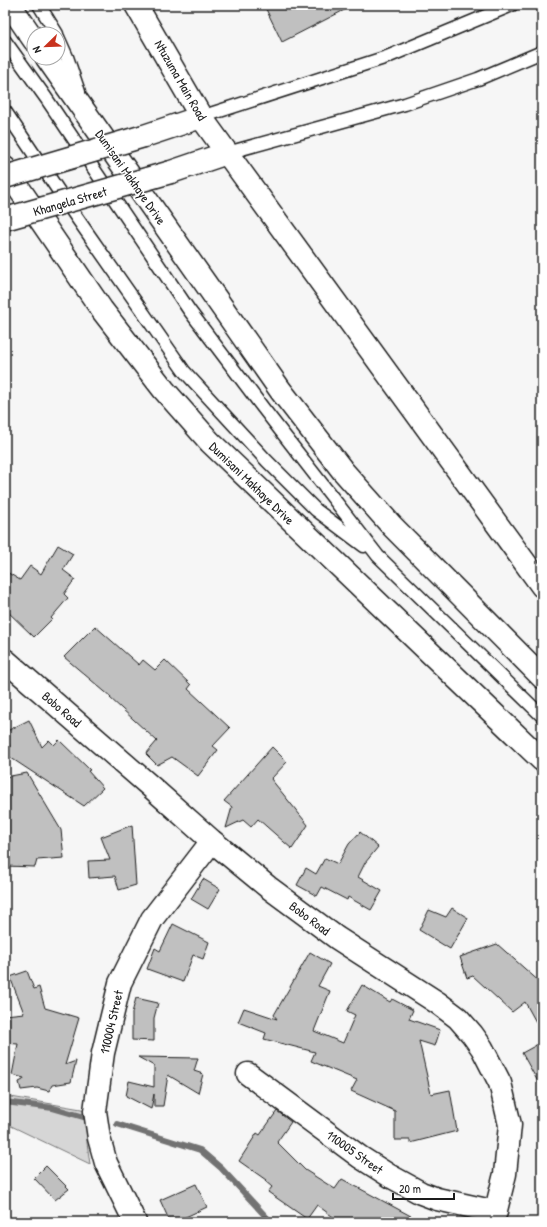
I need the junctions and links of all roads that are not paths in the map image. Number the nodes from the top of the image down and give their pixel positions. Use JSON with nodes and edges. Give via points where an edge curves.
{"nodes":[{"id":1,"x":10,"y":5,"type":"edge"},
{"id":2,"x":39,"y":5,"type":"edge"},
{"id":3,"x":136,"y":5,"type":"edge"},
{"id":4,"x":512,"y":5,"type":"edge"},
{"id":5,"x":52,"y":26,"type":"edge"},
{"id":6,"x":26,"y":28,"type":"edge"},
{"id":7,"x":5,"y":41,"type":"edge"},
{"id":8,"x":542,"y":52,"type":"edge"},
{"id":9,"x":66,"y":55,"type":"edge"},
{"id":10,"x":53,"y":66,"type":"edge"},
{"id":11,"x":5,"y":111,"type":"edge"},
{"id":12,"x":84,"y":111,"type":"junction"},
{"id":13,"x":201,"y":117,"type":"junction"},
{"id":14,"x":227,"y":153,"type":"junction"},
{"id":15,"x":5,"y":168,"type":"edge"},
{"id":16,"x":5,"y":177,"type":"edge"},
{"id":17,"x":5,"y":219,"type":"edge"},
{"id":18,"x":378,"y":556,"type":"junction"},
{"id":19,"x":542,"y":586,"type":"edge"},
{"id":20,"x":5,"y":660,"type":"edge"},
{"id":21,"x":542,"y":677,"type":"edge"},
{"id":22,"x":542,"y":716,"type":"edge"},
{"id":23,"x":542,"y":760,"type":"edge"},
{"id":24,"x":212,"y":841,"type":"junction"},
{"id":25,"x":248,"y":1074,"type":"dead end"},
{"id":26,"x":494,"y":1217,"type":"edge"},
{"id":27,"x":135,"y":1222,"type":"edge"}],
"edges":[{"from":1,"to":6,"type":"main road"},
{"from":2,"to":5,"type":"lane"},
{"from":3,"to":13,"type":"main road","name":"Ntuzuma Main Road"},
{"from":4,"to":13,"type":"lane","via":[[387,57]]},
{"from":7,"to":18,"type":"lane","via":[[189,310]]},
{"from":8,"to":14,"type":"lane","via":[[478,79],[405,104]]},
{"from":9,"to":12,"type":"lane"},
{"from":10,"to":12,"type":"main road","name":"Dumisani Makhaye Drive"},
{"from":11,"to":18,"type":"lane","via":[[184,371],[267,462],[316,510]]},
{"from":12,"to":21,"type":"main road","name":"Dumisani Makhaye Drive","via":[[282,391],[343,471],[392,526]]},
{"from":13,"to":14,"type":"main road","name":"Ntuzuma Main Road"},
{"from":13,"to":16,"type":"main road","bridge":true},
{"from":14,"to":17,"type":"main road","name":"Khangela Street","bridge":true,"via":[[171,172]]},
{"from":14,"to":19,"type":"main road","name":"Ntuzuma Main Road"},
{"from":15,"to":23,"type":"main road","name":"Dumisani Makhaye Drive","via":[[102,310],[164,390],[210,442]]},
{"from":18,"to":22,"type":"lane","via":[[496,674]]},
{"from":20,"to":24,"type":"main road","name":"Bobo Road"},
{"from":24,"to":26,"type":"main road","name":"Bobo Road","via":[[268,887],[337,938],[458,1018],[472,1034],[500,1083],[510,1125],[505,1174]]},
{"from":24,"to":27,"type":"main road","name":"110004 Street","via":[[152,919],[120,983],[103,1053],[95,1111],[99,1138],[106,1163]]},
{"from":25,"to":26,"type":"main road","name":"110005 Street","via":[[360,1157],[390,1176],[421,1193]]}]}
